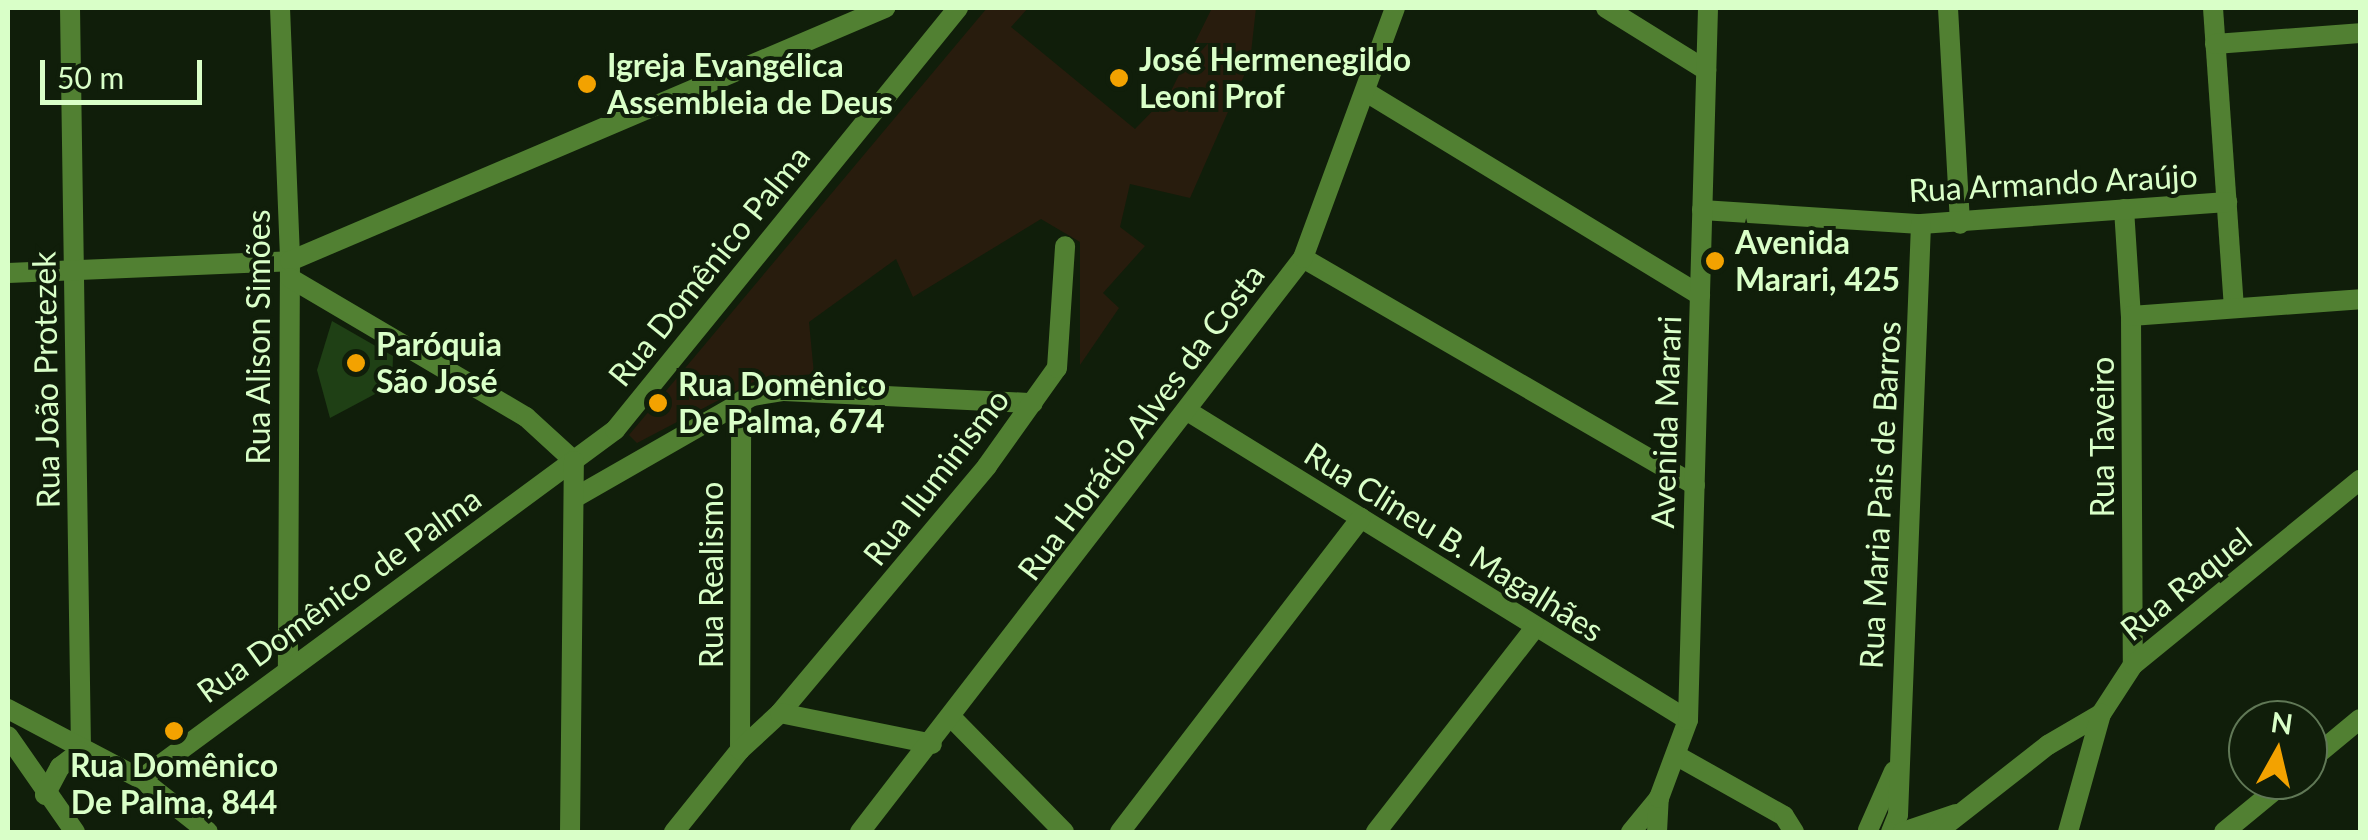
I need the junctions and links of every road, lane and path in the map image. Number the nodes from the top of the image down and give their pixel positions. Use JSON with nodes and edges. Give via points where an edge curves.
{"nodes":[{"id":1,"x":70,"y":8,"type":"edge"},
{"id":2,"x":280,"y":8,"type":"edge"},
{"id":3,"x":885,"y":8,"type":"edge"},
{"id":4,"x":1395,"y":8,"type":"edge"},
{"id":5,"x":1606,"y":8,"type":"edge"},
{"id":6,"x":1708,"y":8,"type":"edge"},
{"id":7,"x":1948,"y":8,"type":"edge"},
{"id":8,"x":2213,"y":8,"type":"edge"},
{"id":9,"x":951,"y":10,"type":"edge"},
{"id":10,"x":2360,"y":32,"type":"edge"},
{"id":11,"x":2216,"y":44,"type":"junction"},
{"id":12,"x":1706,"y":70,"type":"junction"},
{"id":13,"x":1366,"y":92,"type":"junction"},
{"id":14,"x":2227,"y":202,"type":"junction"},
{"id":15,"x":2124,"y":209,"type":"junction"},
{"id":16,"x":1702,"y":210,"type":"junction"},
{"id":17,"x":1921,"y":224,"type":"junction"},
{"id":18,"x":1960,"y":224,"type":"junction"},
{"id":19,"x":1066,"y":246,"type":"dead end"},
{"id":20,"x":1303,"y":258,"type":"junction"},
{"id":21,"x":74,"y":270,"type":"junction"},
{"id":22,"x":290,"y":270,"type":"junction"},
{"id":23,"x":8,"y":272,"type":"edge"},
{"id":24,"x":1700,"y":295,"type":"junction"},
{"id":25,"x":2360,"y":299,"type":"edge"},
{"id":26,"x":2234,"y":307,"type":"junction"},
{"id":27,"x":2132,"y":316,"type":"junction"},
{"id":28,"x":741,"y":401,"type":"junction"},
{"id":29,"x":1034,"y":403,"type":"junction"},
{"id":30,"x":1189,"y":412,"type":"junction"},
{"id":31,"x":574,"y":460,"type":"junction"},
{"id":32,"x":2360,"y":480,"type":"edge"},
{"id":33,"x":1694,"y":485,"type":"junction"},
{"id":34,"x":576,"y":497,"type":"junction"},
{"id":35,"x":1360,"y":518,"type":"junction"},
{"id":36,"x":1534,"y":629,"type":"junction"},
{"id":37,"x":2133,"y":665,"type":"junction"},
{"id":38,"x":288,"y":667,"type":"junction"},
{"id":39,"x":8,"y":710,"type":"edge"},
{"id":40,"x":780,"y":713,"type":"junction"},
{"id":41,"x":2101,"y":714,"type":"junction"},
{"id":42,"x":952,"y":718,"type":"junction"},
{"id":43,"x":2360,"y":719,"type":"edge"},
{"id":44,"x":1688,"y":720,"type":"junction"},
{"id":45,"x":8,"y":736,"type":"edge"},
{"id":46,"x":932,"y":744,"type":"junction"},
{"id":47,"x":2328,"y":745,"type":"edge"},
{"id":48,"x":740,"y":750,"type":"junction"},
{"id":49,"x":81,"y":751,"type":"junction"},
{"id":50,"x":1679,"y":757,"type":"junction"},
{"id":51,"x":140,"y":778,"type":"junction"},
{"id":52,"x":45,"y":794,"type":"junction"},
{"id":53,"x":1659,"y":798,"type":"junction"},
{"id":54,"x":2263,"y":800,"type":"edge"},
{"id":55,"x":1962,"y":812,"type":"junction"},
{"id":56,"x":199,"y":829,"type":"edge"},
{"id":57,"x":75,"y":832,"type":"edge"},
{"id":58,"x":570,"y":832,"type":"edge"},
{"id":59,"x":674,"y":832,"type":"edge"},
{"id":60,"x":860,"y":832,"type":"edge"},
{"id":61,"x":1064,"y":832,"type":"edge"},
{"id":62,"x":1120,"y":832,"type":"edge"},
{"id":63,"x":1376,"y":832,"type":"edge"},
{"id":64,"x":1632,"y":832,"type":"edge"},
{"id":65,"x":1657,"y":832,"type":"edge"},
{"id":66,"x":1794,"y":832,"type":"edge"},
{"id":67,"x":1878,"y":832,"type":"edge"},
{"id":68,"x":1903,"y":832,"type":"edge"},
{"id":69,"x":1937,"y":832,"type":"edge"},
{"id":70,"x":2068,"y":832,"type":"edge"},
{"id":71,"x":2224,"y":832,"type":"edge"}],
"edges":[{"from":1,"to":21,"type":"street","name":"Rua João Protezek"},
{"from":2,"to":22,"type":"street","name":"Rua Alison Simões"},
{"from":3,"to":22,"type":"street"},
{"from":4,"to":13,"type":"street","name":"Rua Horácio Alves da Costa"},
{"from":5,"to":12,"type":"street"},
{"from":6,"to":12,"type":"street","name":"Avenida Marari"},
{"from":7,"to":18,"type":"street"},
{"from":8,"to":11,"type":"street"},
{"from":9,"to":31,"type":"street","name":"Rua Domênico Palma","via":[[615,430]]},
{"from":10,"to":11,"type":"street"},
{"from":11,"to":14,"type":"street"},
{"from":12,"to":16,"type":"street","name":"Avenida Marari"},
{"from":13,"to":20,"type":"street","name":"Rua Horácio Alves da Costa"},
{"from":13,"to":24,"type":"street"},
{"from":14,"to":15,"type":"street","name":"Rua Armando Araújo"},
{"from":14,"to":26,"type":"street"},
{"from":15,"to":18,"type":"street","name":"Rua Armando Araújo"},
{"from":15,"to":27,"type":"street","name":"Rua Taveiro"},
{"from":16,"to":17,"type":"street","name":"Rua Armando Araújo"},
{"from":16,"to":24,"type":"street","name":"Avenida Marari"},
{"from":17,"to":18,"type":"street","name":"Rua Armando Araújo"},
{"from":17,"to":67,"type":"street","name":"Rua Maria Pais de Barros","via":[[1895,769]]},
{"from":19,"to":29,"type":"street","name":"Rua Iluminismo","via":[[1062,354]]},
{"from":20,"to":30,"type":"street","name":"Rua Horácio Alves da Costa"},
{"from":20,"to":33,"type":"street"},
{"from":21,"to":22,"type":"street"},
{"from":21,"to":23,"type":"street"},
{"from":21,"to":49,"type":"street","name":"Rua João Protezek"},
{"from":22,"to":31,"type":"street","via":[[526,417]]},
{"from":22,"to":38,"type":"street","name":"Rua Alison Simões"},
{"from":24,"to":33,"type":"street","name":"Avenida Marari"},
{"from":25,"to":26,"type":"street"},
{"from":26,"to":27,"type":"street"},
{"from":27,"to":37,"type":"street","name":"Rua Taveiro"},
{"from":28,"to":29,"type":"street","via":[[784,391]]},
{"from":28,"to":34,"type":"street"},
{"from":28,"to":48,"type":"street","name":"Rua Realismo"},
{"from":29,"to":40,"type":"street","name":"Rua Iluminismo"},
{"from":30,"to":35,"type":"street","name":"Rua Clineu B. Magalhães"},
{"from":30,"to":42,"type":"street","name":"Rua Horácio Alves da Costa"},
{"from":31,"to":34,"type":"street"},
{"from":31,"to":38,"type":"street","name":"Rua Domênico de Palma"},
{"from":32,"to":37,"type":"street","name":"Rua Raquel"},
{"from":33,"to":44,"type":"street","name":"Avenida Marari"},
{"from":34,"to":58,"type":"street"},
{"from":35,"to":36,"type":"street","name":"Rua Clineu B. Magalhães"},
{"from":35,"to":62,"type":"street"},
{"from":36,"to":44,"type":"street","name":"Rua Clineu B. Magalhães"},
{"from":36,"to":63,"type":"street"},
{"from":37,"to":41,"type":"street","name":"Rua Raquel"},
{"from":38,"to":51,"type":"street","name":"Rua Domênico de Palma"},
{"from":39,"to":49,"type":"street"},
{"from":40,"to":46,"type":"street"},
{"from":40,"to":48,"type":"street","name":"Rua Iluminismo"},
{"from":41,"to":55,"type":"street","name":"Rua Raquel","via":[[2048,745]]},
{"from":41,"to":70,"type":"street"},
{"from":42,"to":46,"type":"street","name":"Rua Horácio Alves da Costa"},
{"from":42,"to":61,"type":"street"},
{"from":43,"to":47,"type":"street"},
{"from":44,"to":50,"type":"street","name":"Avenida Marari"},
{"from":45,"to":52,"type":"street"},
{"from":46,"to":60,"type":"street","name":"Rua Horácio Alves da Costa"},
{"from":48,"to":59,"type":"street","name":"Rua Iluminismo"},
{"from":49,"to":51,"type":"street"},
{"from":49,"to":52,"type":"street","via":[[60,767]]},
{"from":50,"to":53,"type":"street","name":"Avenida Marari"},
{"from":50,"to":66,"type":"street","via":[[1784,816]]},
{"from":51,"to":56,"type":"street"},
{"from":52,"to":57,"type":"street"},
{"from":53,"to":64,"type":"street"},
{"from":53,"to":65,"type":"street","name":"Avenida Marari"},
{"from":54,"to":71,"type":"street"},
{"from":55,"to":68,"type":"street","name":"Rua Raquel"},
{"from":55,"to":69,"type":"street","name":"Rua Raquel"}]}
